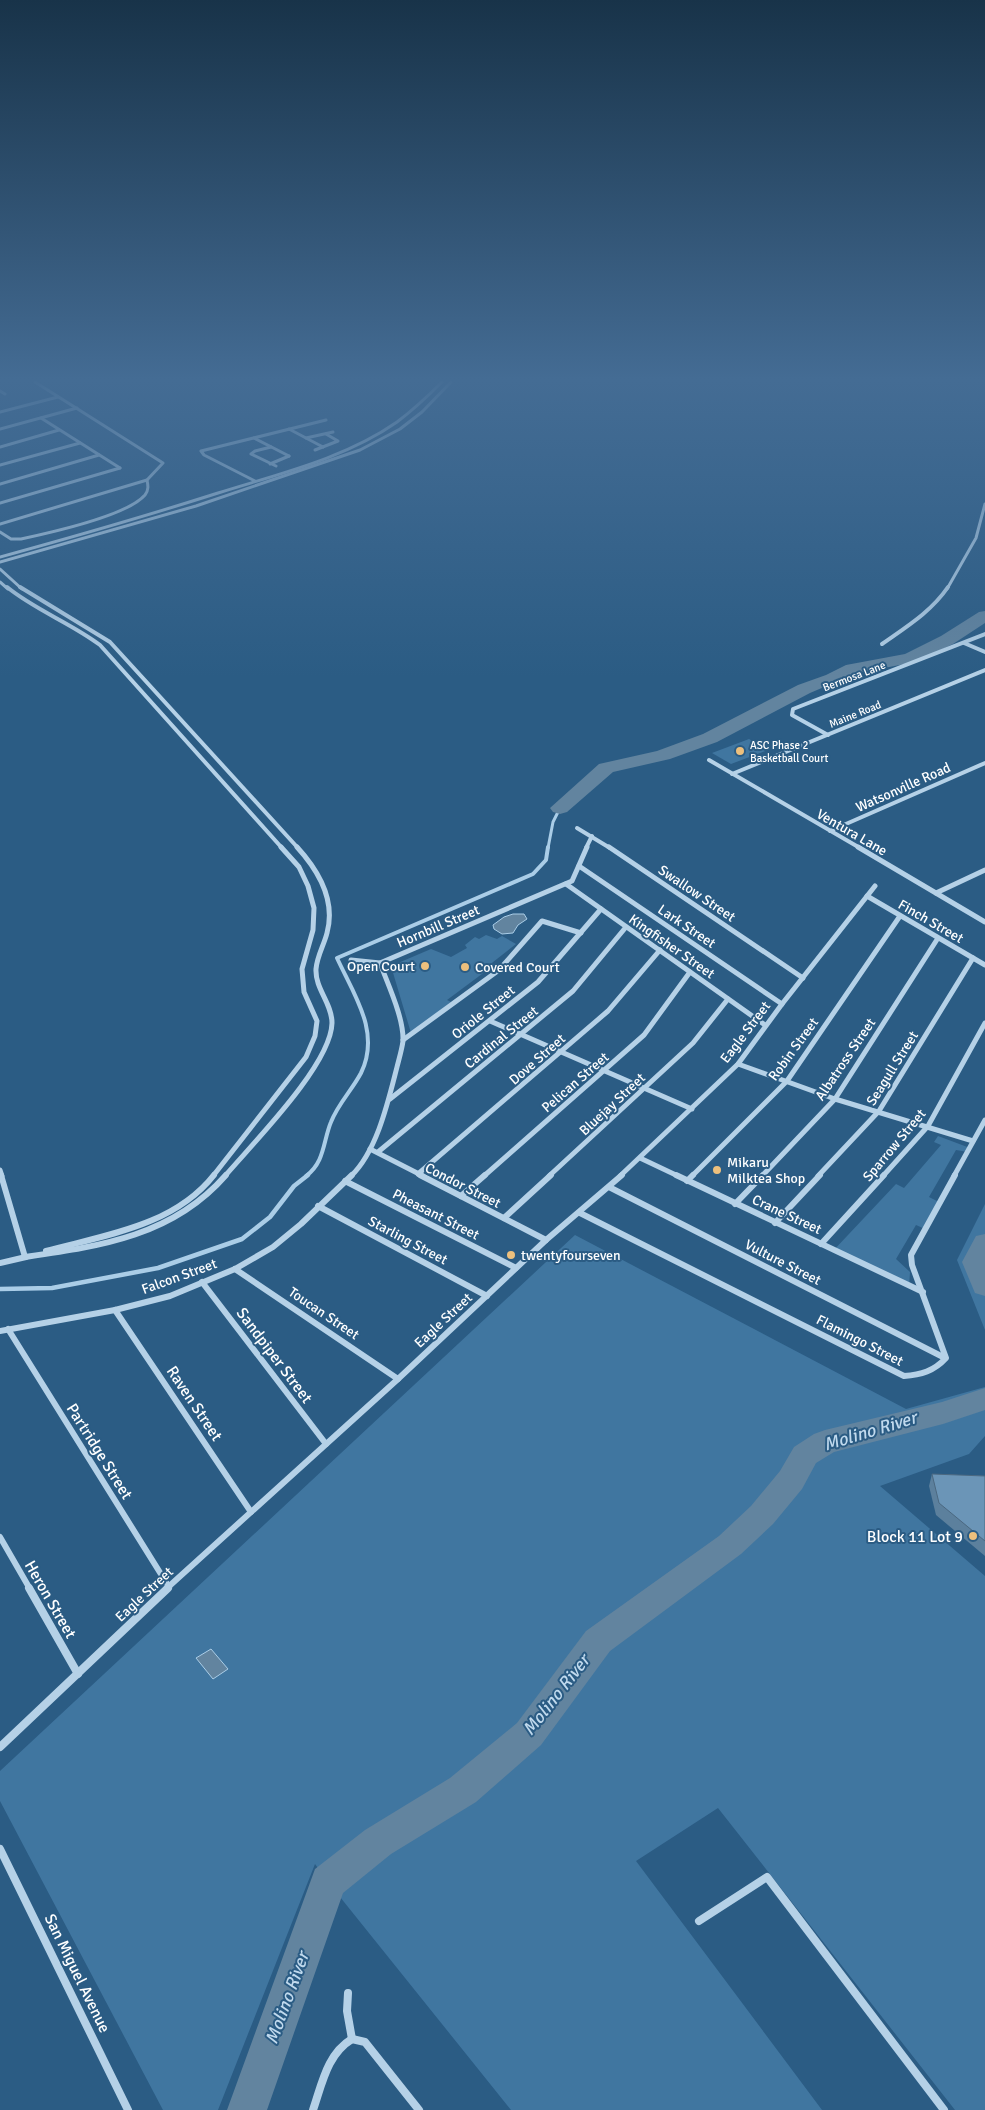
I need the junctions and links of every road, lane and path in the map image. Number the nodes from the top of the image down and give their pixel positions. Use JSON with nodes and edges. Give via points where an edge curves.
{"nodes":[{"id":1,"x":12,"y":480,"type":"edge"},
{"id":2,"x":77,"y":480,"type":"edge"},
{"id":3,"x":145,"y":480,"type":"edge"},
{"id":4,"x":147,"y":480,"type":"edge"},
{"id":5,"x":275,"y":480,"type":"edge"},
{"id":6,"x":254,"y":481,"type":"edge"},
{"id":7,"x":0,"y":484,"type":"edge"},
{"id":8,"x":0,"y":503,"type":"edge"},
{"id":9,"x":985,"y":504,"type":"edge"},
{"id":10,"x":0,"y":524,"type":"edge"},
{"id":11,"x":0,"y":532,"type":"edge"},
{"id":12,"x":0,"y":557,"type":"edge"},
{"id":13,"x":0,"y":562,"type":"edge"},
{"id":14,"x":0,"y":569,"type":"edge"},
{"id":15,"x":0,"y":582,"type":"edge"},
{"id":16,"x":985,"y":634,"type":"edge"},
{"id":17,"x":964,"y":642,"type":"junction"},
{"id":18,"x":882,"y":644,"type":"dead end"},
{"id":19,"x":985,"y":652,"type":"edge"},
{"id":20,"x":985,"y":670,"type":"edge"},
{"id":21,"x":828,"y":734,"type":"junction"},
{"id":22,"x":709,"y":760,"type":"dead end"},
{"id":23,"x":985,"y":763,"type":"edge"},
{"id":24,"x":732,"y":774,"type":"junction"},
{"id":25,"x":576,"y":828,"type":"dead end"},
{"id":26,"x":830,"y":831,"type":"junction"},
{"id":27,"x":592,"y":836,"type":"junction"},
{"id":28,"x":580,"y":866,"type":"junction"},
{"id":29,"x":985,"y":870,"type":"edge"},
{"id":30,"x":566,"y":884,"type":"junction"},
{"id":31,"x":875,"y":886,"type":"dead end"},
{"id":32,"x":936,"y":893,"type":"junction"},
{"id":33,"x":867,"y":896,"type":"junction"},
{"id":34,"x":601,"y":909,"type":"junction"},
{"id":35,"x":900,"y":916,"type":"junction"},
{"id":36,"x":985,"y":922,"type":"edge"},
{"id":37,"x":626,"y":927,"type":"junction"},
{"id":38,"x":581,"y":933,"type":"junction"},
{"id":39,"x":938,"y":938,"type":"junction"},
{"id":40,"x":660,"y":950,"type":"junction"},
{"id":41,"x":973,"y":958,"type":"junction"},
{"id":42,"x":351,"y":960,"type":"dead end"},
{"id":43,"x":380,"y":963,"type":"junction"},
{"id":44,"x":985,"y":965,"type":"edge"},
{"id":45,"x":690,"y":972,"type":"junction"},
{"id":46,"x":803,"y":978,"type":"junction"},
{"id":47,"x":728,"y":999,"type":"junction"},
{"id":48,"x":782,"y":1004,"type":"junction"},
{"id":49,"x":490,"y":1021,"type":"junction"},
{"id":50,"x":985,"y":1023,"type":"edge"},
{"id":51,"x":766,"y":1025,"type":"junction"},
{"id":52,"x":521,"y":1035,"type":"junction"},
{"id":53,"x":403,"y":1040,"type":"junction"},
{"id":54,"x":562,"y":1052,"type":"junction"},
{"id":55,"x":738,"y":1064,"type":"junction"},
{"id":56,"x":605,"y":1071,"type":"junction"},
{"id":57,"x":787,"y":1081,"type":"junction"},
{"id":58,"x":645,"y":1089,"type":"junction"},
{"id":59,"x":835,"y":1098,"type":"junction"},
{"id":60,"x":389,"y":1100,"type":"junction"},
{"id":61,"x":692,"y":1109,"type":"junction"},
{"id":62,"x":880,"y":1111,"type":"junction"},
{"id":63,"x":985,"y":1120,"type":"edge"},
{"id":64,"x":928,"y":1126,"type":"junction"},
{"id":65,"x":973,"y":1140,"type":"junction"},
{"id":66,"x":370,"y":1149,"type":"junction"},
{"id":67,"x":378,"y":1152,"type":"junction"},
{"id":68,"x":640,"y":1158,"type":"junction"},
{"id":69,"x":0,"y":1170,"type":"edge"},
{"id":70,"x":418,"y":1174,"type":"junction"},
{"id":71,"x":345,"y":1181,"type":"junction"},
{"id":72,"x":687,"y":1181,"type":"junction"},
{"id":73,"x":609,"y":1187,"type":"junction"},
{"id":74,"x":461,"y":1196,"type":"junction"},
{"id":75,"x":735,"y":1204,"type":"junction"},
{"id":76,"x":318,"y":1206,"type":"junction"},
{"id":77,"x":580,"y":1213,"type":"junction"},
{"id":78,"x":504,"y":1218,"type":"junction"},
{"id":79,"x":775,"y":1222,"type":"junction"},
{"id":80,"x":546,"y":1240,"type":"junction"},
{"id":81,"x":821,"y":1244,"type":"junction"},
{"id":82,"x":25,"y":1257,"type":"junction"},
{"id":83,"x":0,"y":1263,"type":"edge"},
{"id":84,"x":516,"y":1268,"type":"junction"},
{"id":85,"x":236,"y":1269,"type":"junction"},
{"id":86,"x":202,"y":1282,"type":"junction"},
{"id":87,"x":923,"y":1292,"type":"junction"},
{"id":88,"x":487,"y":1296,"type":"junction"},
{"id":89,"x":116,"y":1310,"type":"junction"},
{"id":90,"x":8,"y":1329,"type":"junction"},
{"id":91,"x":0,"y":1331,"type":"edge"},
{"id":92,"x":946,"y":1358,"type":"junction"},
{"id":93,"x":398,"y":1379,"type":"junction"},
{"id":94,"x":326,"y":1444,"type":"junction"},
{"id":95,"x":251,"y":1512,"type":"junction"},
{"id":96,"x":0,"y":1537,"type":"edge"},
{"id":97,"x":169,"y":1587,"type":"junction"},
{"id":98,"x":78,"y":1674,"type":"junction"},
{"id":99,"x":0,"y":1747,"type":"edge"},
{"id":100,"x":0,"y":1849,"type":"edge"},
{"id":101,"x":699,"y":1921,"type":"dead end"},
{"id":102,"x":348,"y":1993,"type":"dead end"},
{"id":103,"x":352,"y":2039,"type":"junction"},
{"id":104,"x":128,"y":2110,"type":"edge"},
{"id":105,"x":313,"y":2110,"type":"edge"},
{"id":106,"x":419,"y":2110,"type":"edge"},
{"id":107,"x":944,"y":2110,"type":"edge"}],
"edges":[{"from":1,"to":7,"type":"street"},
{"from":2,"to":8,"type":"street"},
{"from":3,"to":10,"type":"street"},
{"from":4,"to":11,"type":"street","via":[[146,494],[129,507],[113,513],[21,539],[11,539]]},
{"from":5,"to":13,"type":"street"},
{"from":6,"to":12,"type":"street","via":[[147,516]]},
{"from":9,"to":18,"type":"street","via":[[976,538],[940,599]]},
{"from":14,"to":82,"type":"street","via":[[24,592],[83,623],[110,642],[312,864],[324,884],[329,907],[327,931],[316,968],[318,988],[332,1020],[326,1049],[310,1073],[211,1192],[192,1208],[127,1238]]},
{"from":15,"to":82,"type":"street","via":[[24,602],[74,626],[100,645],[299,867],[314,908],[313,930],[302,969],[304,992],[317,1022],[312,1047],[201,1191],[174,1210],[142,1225]]},
{"from":16,"to":17,"type":"street"},
{"from":17,"to":19,"type":"street"},
{"from":17,"to":21,"type":"street","name":"Bermosa Lane","via":[[793,709],[792,715]]},
{"from":20,"to":21,"type":"street","name":"Maine Road"},
{"from":21,"to":24,"type":"street","name":"Maine Road"},
{"from":22,"to":24,"type":"street","name":"Ventura Lane"},
{"from":23,"to":26,"type":"street","name":"Watsonville Road"},
{"from":24,"to":26,"type":"street","name":"Ventura Lane"},
{"from":25,"to":27,"type":"street","name":"Swallow Street"},
{"from":26,"to":32,"type":"street","name":"Ventura Lane"},
{"from":27,"to":28,"type":"street","name":"Hornbill Street"},
{"from":27,"to":46,"type":"street","name":"Swallow Street"},
{"from":28,"to":30,"type":"street","name":"Hornbill Street","via":[[574,879]]},
{"from":28,"to":48,"type":"street","name":"Lark Street"},
{"from":29,"to":32,"type":"street"},
{"from":30,"to":34,"type":"street","name":"Kingfisher Street"},
{"from":30,"to":43,"type":"street","name":"Hornbill Street"},
{"from":31,"to":33,"type":"street","name":"Eagle Street"},
{"from":32,"to":36,"type":"street","name":"Ventura Lane"},
{"from":33,"to":35,"type":"street","name":"Finch Street"},
{"from":33,"to":46,"type":"street","name":"Eagle Street"},
{"from":34,"to":37,"type":"street","name":"Kingfisher Street"},
{"from":34,"to":38,"type":"street","name":"Oriole Street"},
{"from":35,"to":39,"type":"street","name":"Finch Street"},
{"from":35,"to":57,"type":"street","name":"Robin Street"},
{"from":37,"to":40,"type":"street","name":"Kingfisher Street"},
{"from":37,"to":52,"type":"street","name":"Cardinal Street","via":[[573,991]]},
{"from":38,"to":49,"type":"street","name":"Oriole Street","via":[[538,982]]},
{"from":38,"to":53,"type":"street","via":[[542,921],[499,970]]},
{"from":39,"to":41,"type":"street","name":"Finch Street"},
{"from":39,"to":59,"type":"street","name":"Albatross Street"},
{"from":40,"to":45,"type":"street","name":"Kingfisher Street"},
{"from":40,"to":54,"type":"street","name":"Dove Street","via":[[608,1012]]},
{"from":41,"to":44,"type":"street","name":"Finch Street"},
{"from":41,"to":62,"type":"street","name":"Seagull Street"},
{"from":42,"to":43,"type":"street"},
{"from":43,"to":53,"type":"street","via":[[399,1016]]},
{"from":45,"to":47,"type":"street","name":"Kingfisher Street"},
{"from":45,"to":56,"type":"street","name":"Pelican Street","via":[[644,1034]]},
{"from":46,"to":48,"type":"street","name":"Eagle Street"},
{"from":47,"to":51,"type":"street","name":"Kingfisher Street"},
{"from":47,"to":58,"type":"street","name":"Bluejay Street","via":[[693,1043]]},
{"from":48,"to":51,"type":"street","name":"Eagle Street"},
{"from":49,"to":52,"type":"street"},
{"from":49,"to":60,"type":"street","name":"Oriole Street"},
{"from":50,"to":64,"type":"street","name":"Sparrow Street"},
{"from":51,"to":55,"type":"street","name":"Eagle Street"},
{"from":52,"to":54,"type":"street"},
{"from":52,"to":67,"type":"street","name":"Cardinal Street"},
{"from":53,"to":60,"type":"street"},
{"from":54,"to":56,"type":"street"},
{"from":54,"to":70,"type":"street","name":"Dove Street"},
{"from":55,"to":57,"type":"street"},
{"from":55,"to":61,"type":"street","name":"Eagle Street"},
{"from":56,"to":58,"type":"street"},
{"from":56,"to":74,"type":"street","name":"Pelican Street"},
{"from":57,"to":59,"type":"street"},
{"from":57,"to":72,"type":"street","name":"Robin Street"},
{"from":58,"to":61,"type":"street"},
{"from":58,"to":78,"type":"street","name":"Bluejay Street"},
{"from":59,"to":62,"type":"street"},
{"from":59,"to":75,"type":"street","name":"Albatross Street"},
{"from":60,"to":66,"type":"street"},
{"from":61,"to":68,"type":"street","name":"Eagle Street"},
{"from":62,"to":64,"type":"street"},
{"from":62,"to":79,"type":"street","name":"Seagull Street"},
{"from":63,"to":65,"type":"street"},
{"from":64,"to":65,"type":"street"},
{"from":64,"to":81,"type":"street","name":"Sparrow Street"},
{"from":65,"to":87,"type":"street","via":[[912,1254],[912,1265]]},
{"from":66,"to":67,"type":"street","name":"Condor Street"},
{"from":66,"to":71,"type":"street","via":[[359,1168]]},
{"from":67,"to":70,"type":"street","name":"Condor Street"},
{"from":68,"to":72,"type":"street","name":"Crane Street"},
{"from":68,"to":73,"type":"street","name":"Eagle Street"},
{"from":69,"to":82,"type":"street"},
{"from":70,"to":74,"type":"street","name":"Condor Street"},
{"from":71,"to":76,"type":"street"},
{"from":71,"to":84,"type":"street","name":"Pheasant Street"},
{"from":72,"to":75,"type":"street","name":"Crane Street"},
{"from":73,"to":77,"type":"street","name":"Eagle Street"},
{"from":73,"to":92,"type":"street","name":"Vulture Street"},
{"from":74,"to":78,"type":"street","name":"Condor Street"},
{"from":75,"to":79,"type":"street","name":"Crane Street"},
{"from":76,"to":85,"type":"street","name":"Falcon Street","via":[[273,1247]]},
{"from":76,"to":88,"type":"street","name":"Starling Street"},
{"from":77,"to":80,"type":"street","name":"Eagle Street"},
{"from":77,"to":92,"type":"street","name":"Flamingo Street","via":[[904,1376],[938,1368]]},
{"from":78,"to":80,"type":"street","name":"Condor Street"},
{"from":79,"to":81,"type":"street","name":"Crane Street"},
{"from":80,"to":84,"type":"street","name":"Eagle Street"},
{"from":81,"to":87,"type":"street","name":"Crane Street"},
{"from":82,"to":83,"type":"street"},
{"from":84,"to":88,"type":"street","name":"Eagle Street"},
{"from":85,"to":86,"type":"street","name":"Falcon Street"},
{"from":85,"to":93,"type":"street","name":"Toucan Street"},
{"from":86,"to":89,"type":"street","name":"Falcon Street","via":[[170,1296]]},
{"from":86,"to":94,"type":"street","name":"Sandpiper Street"},
{"from":87,"to":92,"type":"street"},
{"from":88,"to":93,"type":"street","name":"Eagle Street"},
{"from":89,"to":90,"type":"street","name":"Falcon Street"},
{"from":89,"to":95,"type":"street","name":"Raven Street"},
{"from":90,"to":91,"type":"street","name":"Falcon Street"},
{"from":90,"to":97,"type":"street","name":"Partridge Street"},
{"from":93,"to":94,"type":"street","name":"Eagle Street"},
{"from":94,"to":95,"type":"street","name":"Eagle Street"},
{"from":95,"to":97,"type":"street","name":"Eagle Street"},
{"from":96,"to":98,"type":"street","name":"Heron Street"},
{"from":97,"to":98,"type":"street","name":"Eagle Street"},
{"from":98,"to":99,"type":"street","name":"Eagle Street"},
{"from":100,"to":104,"type":"street","name":"San Miguel Avenue"},
{"from":101,"to":107,"type":"street","via":[[767,1877]]},
{"from":102,"to":103,"type":"street","via":[[347,2011]]},
{"from":103,"to":105,"type":"street","via":[[343,2043],[334,2054]]},
{"from":103,"to":106,"type":"street","via":[[365,2042]]}]}
